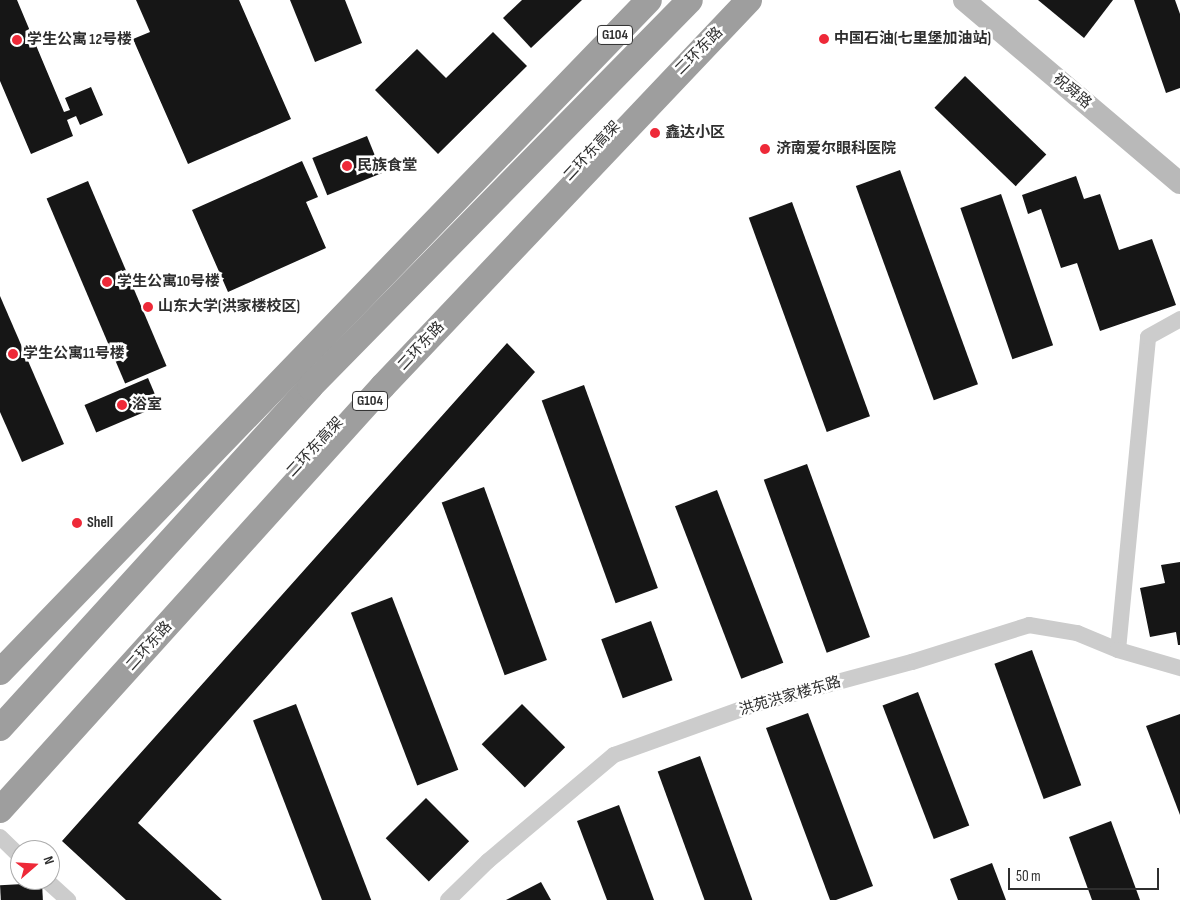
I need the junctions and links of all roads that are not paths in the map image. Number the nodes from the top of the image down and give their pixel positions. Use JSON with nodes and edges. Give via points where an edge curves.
{"nodes":[{"id":1,"x":649,"y":0,"type":"edge"},
{"id":2,"x":690,"y":0,"type":"edge"},
{"id":3,"x":734,"y":0,"type":"edge"},
{"id":4,"x":749,"y":0,"type":"edge"},
{"id":5,"x":964,"y":0,"type":"edge"},
{"id":6,"x":1180,"y":182,"type":"edge"},
{"id":7,"x":1180,"y":319,"type":"edge"},
{"id":8,"x":1118,"y":650,"type":"junction"},
{"id":9,"x":1180,"y":668,"type":"edge"},
{"id":10,"x":0,"y":672,"type":"edge"},
{"id":11,"x":0,"y":728,"type":"edge"},
{"id":12,"x":0,"y":786,"type":"edge"},
{"id":13,"x":0,"y":810,"type":"edge"},
{"id":14,"x":0,"y":838,"type":"edge"},
{"id":15,"x":10,"y":847,"type":"edge"},
{"id":16,"x":57,"y":890,"type":"edge"},
{"id":17,"x":68,"y":900,"type":"edge"},
{"id":18,"x":448,"y":900,"type":"edge"}],
"edges":[{"from":1,"to":10,"type":"highway","number":"G104"},
{"from":2,"to":11,"type":"highway","via":[[310,387]]},
{"from":3,"to":12,"type":"highway","name":"二环东高架"},
{"from":4,"to":13,"type":"highway","name":"二环东路","number":"G104","via":[[383,386]]},
{"from":5,"to":6,"type":"main road","name":"祝舜路"},
{"from":7,"to":8,"type":"street","via":[[1148,338]]},
{"from":8,"to":9,"type":"street","name":"洪苑洪家楼东路"},
{"from":8,"to":18,"type":"street","name":"洪苑洪家楼东路","via":[[1077,633],[1028,625],[912,662],[756,704],[614,755],[488,861]]},
{"from":14,"to":15,"type":"street"},
{"from":16,"to":17,"type":"street"}]}
